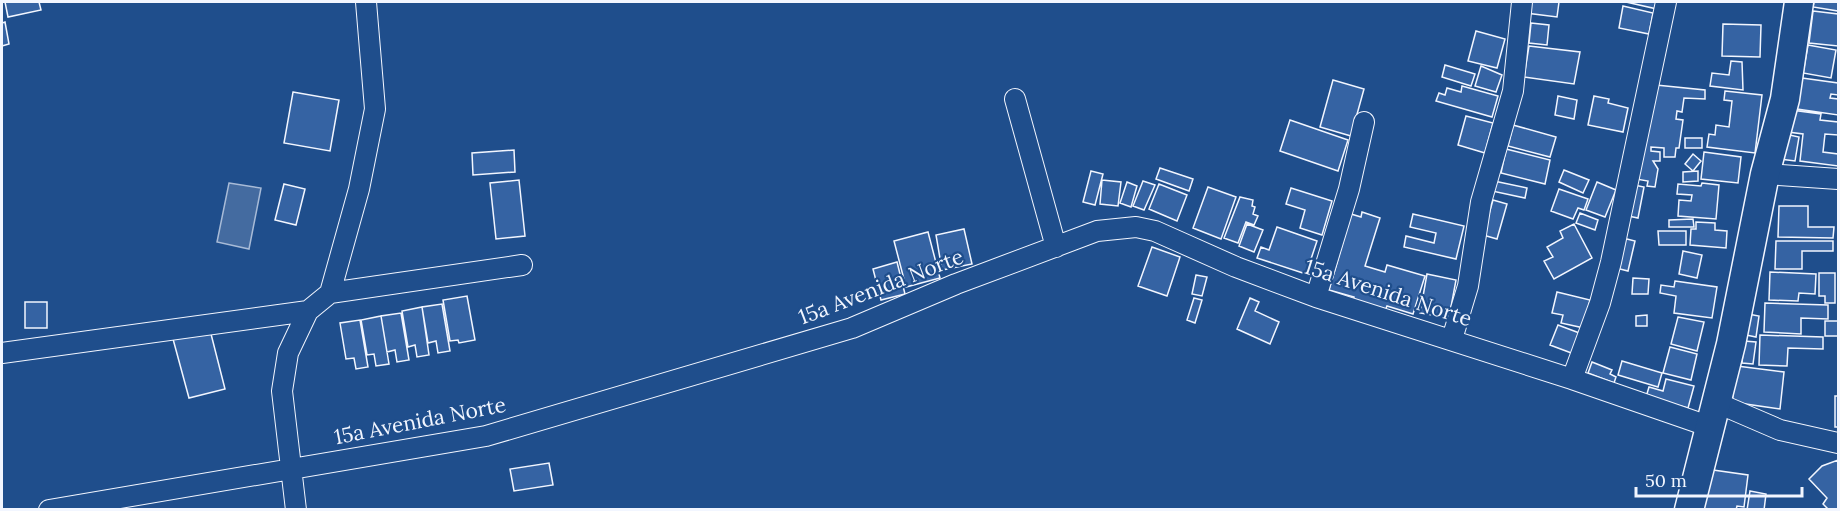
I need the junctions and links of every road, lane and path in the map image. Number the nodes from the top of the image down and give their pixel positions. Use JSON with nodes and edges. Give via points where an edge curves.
{"nodes":[{"id":1,"x":366,"y":2,"type":"edge"},
{"id":2,"x":1522,"y":2,"type":"edge"},
{"id":3,"x":1665,"y":2,"type":"edge"},
{"id":4,"x":1799,"y":2,"type":"edge"},
{"id":5,"x":1015,"y":99,"type":"dead end"},
{"id":6,"x":1364,"y":122,"type":"dead end"},
{"id":7,"x":1765,"y":174,"type":"junction"},
{"id":8,"x":1839,"y":179,"type":"edge"},
{"id":9,"x":1056,"y":247,"type":"junction"},
{"id":10,"x":522,"y":265,"type":"dead end"},
{"id":11,"x":330,"y":292,"type":"junction"},
{"id":12,"x":1316,"y":297,"type":"junction"},
{"id":13,"x":308,"y":311,"type":"junction"},
{"id":14,"x":1452,"y":339,"type":"junction"},
{"id":15,"x":2,"y":353,"type":"edge"},
{"id":16,"x":1572,"y":379,"type":"junction"},
{"id":17,"x":1711,"y":414,"type":"junction"},
{"id":18,"x":1839,"y":443,"type":"edge"},
{"id":19,"x":290,"y":470,"type":"junction"},
{"id":20,"x":49,"y":510,"type":"edge"},
{"id":21,"x":296,"y":510,"type":"edge"},
{"id":22,"x":1689,"y":510,"type":"edge"}],
"edges":[{"from":1,"to":11,"type":"street","via":[[375,109],[359,189]]},
{"from":2,"to":14,"type":"street","via":[[1513,92],[1480,202],[1468,286]]},
{"from":3,"to":16,"type":"street","via":[[1611,262]]},
{"from":4,"to":7,"type":"street","via":[[1785,99]]},
{"from":5,"to":9,"type":"street"},
{"from":6,"to":12,"type":"street","via":[[1349,189]]},
{"from":7,"to":8,"type":"street"},
{"from":7,"to":17,"type":"street","via":[[1731,344]]},
{"from":9,"to":12,"type":"street","name":"15a Avenida Norte","via":[[1097,231],[1136,226]]},
{"from":9,"to":19,"type":"street","name":"15a Avenida Norte","via":[[852,328],[697,376],[486,436]]},
{"from":10,"to":11,"type":"street"},
{"from":11,"to":13,"type":"street"},
{"from":12,"to":14,"type":"street","name":"15a Avenida Norte"},
{"from":13,"to":15,"type":"street"},
{"from":13,"to":19,"type":"street","via":[[288,353],[282,391]]},
{"from":14,"to":16,"type":"street","name":"15a Avenida Norte"},
{"from":16,"to":17,"type":"street","name":"15a Avenida Norte"},
{"from":17,"to":18,"type":"street","name":"15a Avenida Norte"},
{"from":17,"to":22,"type":"street"},
{"from":19,"to":20,"type":"street","name":"15a Avenida Norte"},
{"from":19,"to":21,"type":"street"}]}
